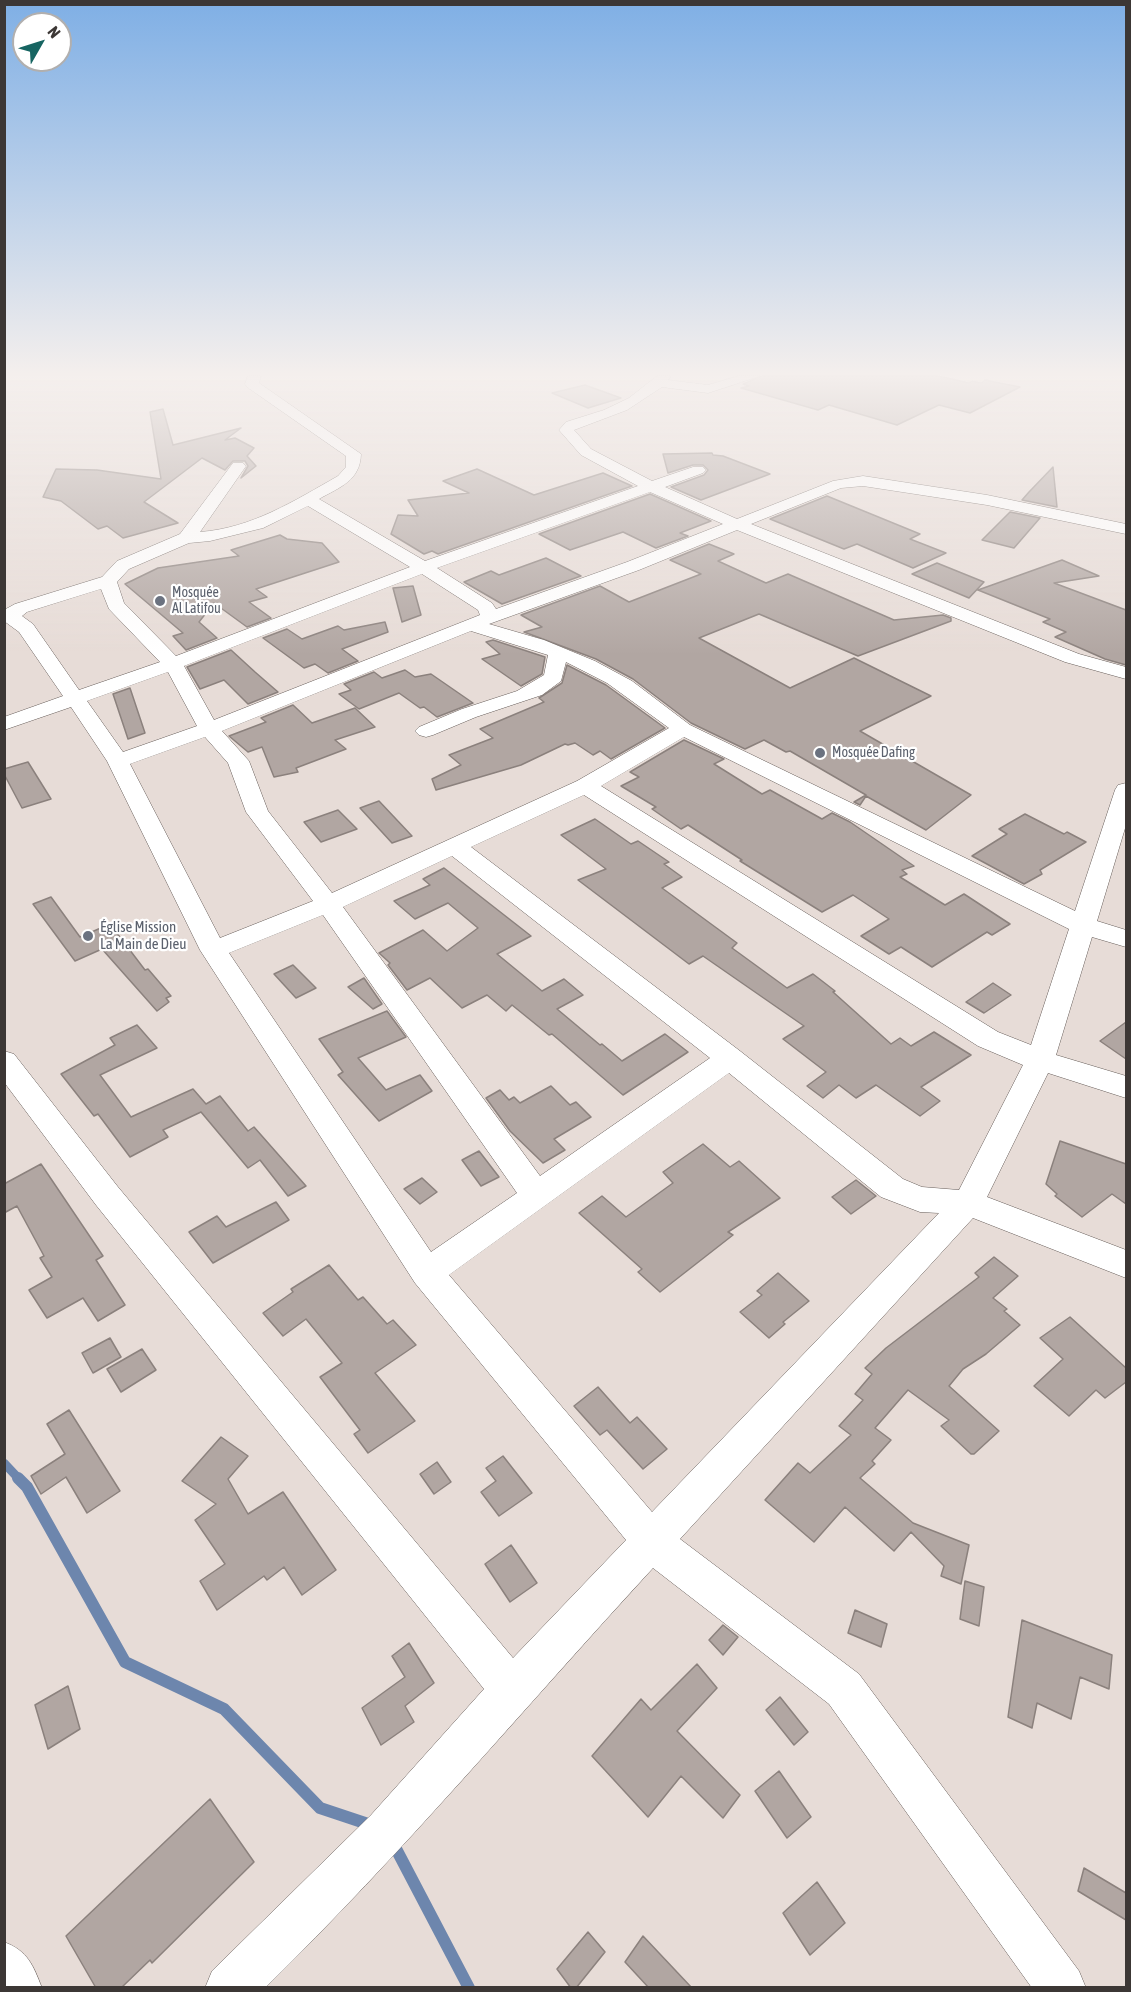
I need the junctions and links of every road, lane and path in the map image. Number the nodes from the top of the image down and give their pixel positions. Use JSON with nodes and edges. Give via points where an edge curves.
{"nodes":[{"id":1,"x":236,"y":469,"type":"edge"},
{"id":2,"x":352,"y":469,"type":"edge"},
{"id":3,"x":618,"y":469,"type":"edge"},
{"id":4,"x":698,"y":470,"type":"dead end"},
{"id":5,"x":650,"y":486,"type":"junction"},
{"id":6,"x":309,"y":500,"type":"junction"},
{"id":7,"x":738,"y":525,"type":"junction"},
{"id":8,"x":1126,"y":529,"type":"edge"},
{"id":9,"x":186,"y":538,"type":"junction"},
{"id":10,"x":423,"y":568,"type":"junction"},
{"id":11,"x":108,"y":581,"type":"junction"},
{"id":12,"x":8,"y":616,"type":"edge"},
{"id":13,"x":490,"y":617,"type":"junction"},
{"id":14,"x":469,"y":625,"type":"junction"},
{"id":15,"x":558,"y":652,"type":"junction"},
{"id":16,"x":173,"y":664,"type":"junction"},
{"id":17,"x":1126,"y":673,"type":"edge"},
{"id":18,"x":76,"y":697,"type":"junction"},
{"id":19,"x":4,"y":724,"type":"edge"},
{"id":20,"x":209,"y":729,"type":"junction"},
{"id":21,"x":683,"y":729,"type":"junction"},
{"id":22,"x":426,"y":731,"type":"dead end"},
{"id":23,"x":118,"y":761,"type":"junction"},
{"id":24,"x":585,"y":786,"type":"junction"},
{"id":25,"x":1126,"y":790,"type":"edge"},
{"id":26,"x":454,"y":846,"type":"junction"},
{"id":27,"x":328,"y":904,"type":"junction"},
{"id":28,"x":1084,"y":926,"type":"junction"},
{"id":29,"x":1126,"y":939,"type":"edge"},
{"id":30,"x":213,"y":950,"type":"junction"},
{"id":31,"x":730,"y":1058,"type":"junction"},
{"id":32,"x":1040,"y":1060,"type":"junction"},
{"id":33,"x":4,"y":1061,"type":"edge"},
{"id":34,"x":1126,"y":1087,"type":"edge"},
{"id":35,"x":537,"y":1197,"type":"junction"},
{"id":36,"x":968,"y":1203,"type":"junction"},
{"id":37,"x":1126,"y":1264,"type":"edge"},
{"id":38,"x":427,"y":1273,"type":"junction"},
{"id":39,"x":652,"y":1542,"type":"junction"},
{"id":40,"x":512,"y":1690,"type":"junction"},
{"id":41,"x":4,"y":1966,"type":"edge"},
{"id":42,"x":18,"y":1988,"type":"edge"},
{"id":43,"x":229,"y":1988,"type":"edge"},
{"id":44,"x":1062,"y":1988,"type":"edge"}],
"edges":[{"from":1,"to":9,"type":"street","via":[[205,518]]},
{"from":2,"to":6,"type":"street","via":[[344,479]]},
{"from":3,"to":5,"type":"street"},
{"from":4,"to":5,"type":"street"},
{"from":5,"to":7,"type":"street"},
{"from":5,"to":10,"type":"street"},
{"from":6,"to":9,"type":"street","via":[[257,525]]},
{"from":6,"to":10,"type":"street"},
{"from":7,"to":8,"type":"street","via":[[818,490],[863,482],[987,500]]},
{"from":7,"to":13,"type":"street"},
{"from":7,"to":17,"type":"street","via":[[1072,658]]},
{"from":9,"to":11,"type":"street","via":[[123,565]]},
{"from":10,"to":13,"type":"street","via":[[486,607]]},
{"from":10,"to":16,"type":"street"},
{"from":11,"to":12,"type":"street","via":[[21,608]]},
{"from":11,"to":16,"type":"street","via":[[116,605]]},
{"from":12,"to":18,"type":"street","via":[[26,628]]},
{"from":13,"to":14,"type":"street"},
{"from":14,"to":15,"type":"street"},
{"from":14,"to":20,"type":"street"},
{"from":15,"to":21,"type":"street","via":[[604,673]]},
{"from":15,"to":22,"type":"street","via":[[554,677],[542,688]]},
{"from":16,"to":18,"type":"street"},
{"from":16,"to":20,"type":"street"},
{"from":18,"to":19,"type":"street"},
{"from":18,"to":23,"type":"street"},
{"from":20,"to":23,"type":"street"},
{"from":20,"to":27,"type":"street","via":[[238,761],[257,812]]},
{"from":21,"to":24,"type":"street"},
{"from":21,"to":28,"type":"street"},
{"from":23,"to":30,"type":"street"},
{"from":24,"to":26,"type":"street"},
{"from":24,"to":32,"type":"street","via":[[988,1039]]},
{"from":25,"to":28,"type":"street"},
{"from":26,"to":27,"type":"street"},
{"from":26,"to":31,"type":"street"},
{"from":27,"to":30,"type":"street"},
{"from":27,"to":35,"type":"street"},
{"from":28,"to":29,"type":"street"},
{"from":28,"to":32,"type":"street"},
{"from":30,"to":38,"type":"street"},
{"from":31,"to":35,"type":"street"},
{"from":31,"to":36,"type":"street","via":[[892,1188],[920,1199]]},
{"from":32,"to":34,"type":"street"},
{"from":32,"to":36,"type":"street"},
{"from":33,"to":40,"type":"street","via":[[107,1196]]},
{"from":35,"to":38,"type":"street"},
{"from":36,"to":37,"type":"street"},
{"from":36,"to":39,"type":"street"},
{"from":38,"to":39,"type":"street"},
{"from":39,"to":40,"type":"street"},
{"from":39,"to":44,"type":"street","via":[[844,1689]]},
{"from":40,"to":43,"type":"street","via":[[387,1830]]},
{"from":41,"to":42,"type":"street"}]}
